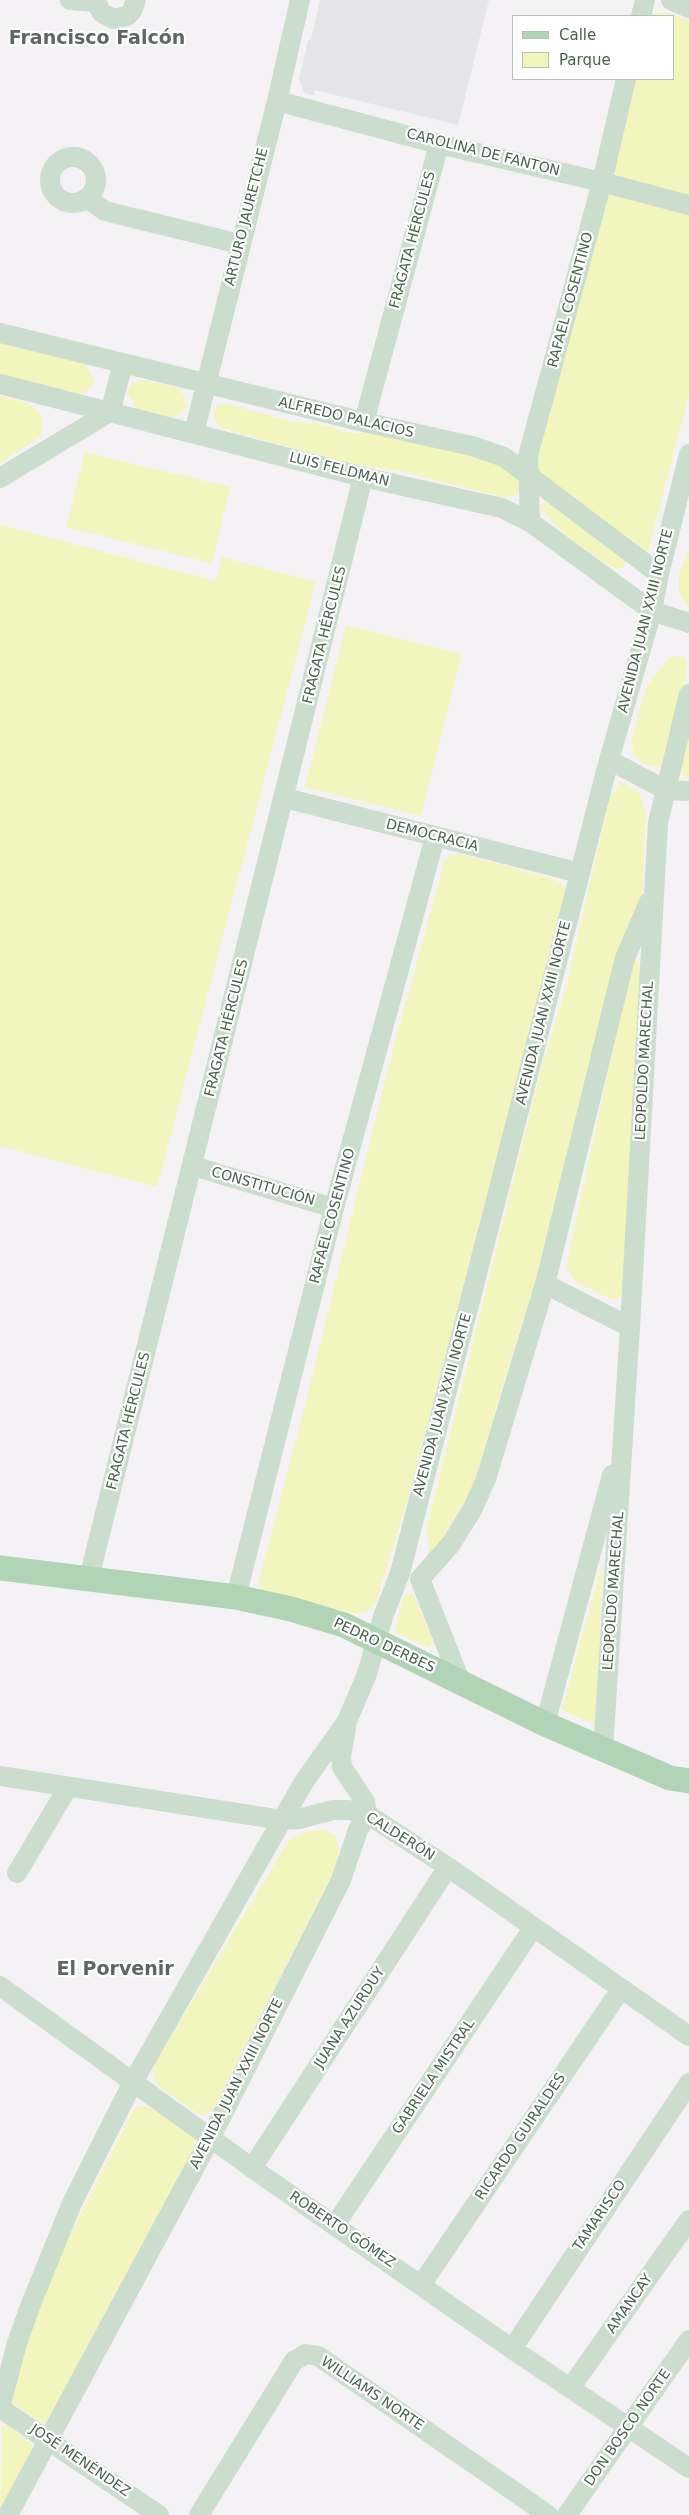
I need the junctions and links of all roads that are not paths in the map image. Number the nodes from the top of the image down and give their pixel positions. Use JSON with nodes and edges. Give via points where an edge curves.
{"nodes":[{"id":1,"x":70,"y":0,"type":"edge"},
{"id":2,"x":136,"y":0,"type":"edge"},
{"id":3,"x":300,"y":0,"type":"edge"},
{"id":4,"x":645,"y":0,"type":"edge"},
{"id":5,"x":671,"y":0,"type":"edge"},
{"id":6,"x":95,"y":1,"type":"edge"},
{"id":7,"x":689,"y":8,"type":"edge"},
{"id":8,"x":641,"y":15,"type":"edge"},
{"id":9,"x":626,"y":80,"type":"edge"},
{"id":10,"x":277,"y":101,"type":"junction"},
{"id":11,"x":439,"y":144,"type":"junction"},
{"id":12,"x":602,"y":182,"type":"junction"},
{"id":13,"x":86,"y":198,"type":"dead end"},
{"id":14,"x":689,"y":205,"type":"edge"},
{"id":15,"x":240,"y":244,"type":"junction"},
{"id":16,"x":0,"y":333,"type":"edge"},
{"id":17,"x":123,"y":364,"type":"junction"},
{"id":18,"x":0,"y":384,"type":"edge"},
{"id":19,"x":205,"y":384,"type":"junction"},
{"id":20,"x":110,"y":412,"type":"junction"},
{"id":21,"x":364,"y":422,"type":"junction"},
{"id":22,"x":194,"y":434,"type":"junction"},
{"id":23,"x":689,"y":454,"type":"edge"},
{"id":24,"x":363,"y":477,"type":"junction"},
{"id":25,"x":528,"y":477,"type":"junction"},
{"id":26,"x":0,"y":478,"type":"edge"},
{"id":27,"x":530,"y":522,"type":"junction"},
{"id":28,"x":658,"y":574,"type":"junction"},
{"id":29,"x":652,"y":611,"type":"junction"},
{"id":30,"x":689,"y":623,"type":"edge"},
{"id":31,"x":689,"y":694,"type":"edge"},
{"id":32,"x":609,"y":760,"type":"junction"},
{"id":33,"x":666,"y":790,"type":"junction"},
{"id":34,"x":689,"y":791,"type":"edge"},
{"id":35,"x":284,"y":798,"type":"junction"},
{"id":36,"x":435,"y":837,"type":"junction"},
{"id":37,"x":580,"y":873,"type":"junction"},
{"id":38,"x":654,"y":891,"type":"junction"},
{"id":39,"x":192,"y":1166,"type":"junction"},
{"id":40,"x":334,"y":1208,"type":"junction"},
{"id":41,"x":545,"y":1284,"type":"junction"},
{"id":42,"x":630,"y":1328,"type":"junction"},
{"id":43,"x":624,"y":1432,"type":"junction"},
{"id":44,"x":0,"y":1568,"type":"edge"},
{"id":45,"x":400,"y":1572,"type":"junction"},
{"id":46,"x":90,"y":1578,"type":"junction"},
{"id":47,"x":420,"y":1579,"type":"junction"},
{"id":48,"x":236,"y":1597,"type":"junction"},
{"id":49,"x":378,"y":1642,"type":"junction"},
{"id":50,"x":460,"y":1681,"type":"junction"},
{"id":51,"x":347,"y":1721,"type":"junction"},
{"id":52,"x":544,"y":1724,"type":"junction"},
{"id":53,"x":604,"y":1750,"type":"junction"},
{"id":54,"x":0,"y":1776,"type":"edge"},
{"id":55,"x":689,"y":1781,"type":"edge"},
{"id":56,"x":68,"y":1787,"type":"junction"},
{"id":57,"x":367,"y":1814,"type":"junction"},
{"id":58,"x":282,"y":1820,"type":"junction"},
{"id":59,"x":448,"y":1867,"type":"junction"},
{"id":60,"x":17,"y":1873,"type":"dead end"},
{"id":61,"x":533,"y":1928,"type":"junction"},
{"id":62,"x":621,"y":1989,"type":"junction"},
{"id":63,"x":3,"y":1994,"type":"edge"},
{"id":64,"x":689,"y":2036,"type":"edge"},
{"id":65,"x":132,"y":2084,"type":"junction"},
{"id":66,"x":689,"y":2084,"type":"edge"},
{"id":67,"x":210,"y":2138,"type":"junction"},
{"id":68,"x":252,"y":2168,"type":"junction"},
{"id":69,"x":689,"y":2220,"type":"edge"},
{"id":70,"x":335,"y":2225,"type":"junction"},
{"id":71,"x":422,"y":2285,"type":"junction"},
{"id":72,"x":689,"y":2340,"type":"edge"},
{"id":73,"x":512,"y":2349,"type":"junction"},
{"id":74,"x":571,"y":2387,"type":"junction"},
{"id":75,"x":0,"y":2408,"type":"edge"},
{"id":76,"x":629,"y":2427,"type":"junction"},
{"id":77,"x":48,"y":2438,"type":"junction"},
{"id":78,"x":689,"y":2468,"type":"edge"},
{"id":79,"x":8,"y":2515,"type":"edge"},
{"id":80,"x":159,"y":2515,"type":"edge"},
{"id":81,"x":199,"y":2515,"type":"edge"},
{"id":82,"x":548,"y":2515,"type":"edge"},
{"id":83,"x":567,"y":2515,"type":"edge"}],
"edges":[{"from":1,"to":6,"type":"street"},
{"from":2,"to":6,"type":"street","via":[[127,16],[114,19],[102,13]]},
{"from":3,"to":10,"type":"street","name":"ARTURO JAURETCHE"},
{"from":4,"to":8,"type":"street"},
{"from":5,"to":7,"type":"street"},
{"from":9,"to":12,"type":"street","name":"RAFAEL COSENTINO"},
{"from":10,"to":11,"type":"street","name":"CAROLINA DE FANTON"},
{"from":10,"to":15,"type":"street","name":"ARTURO JAURETCHE"},
{"from":11,"to":12,"type":"street","name":"CAROLINA DE FANTON"},
{"from":11,"to":21,"type":"street","name":"FRAGATA HÉRCULES"},
{"from":12,"to":14,"type":"street","name":"CAROLINA DE FANTON"},
{"from":12,"to":25,"type":"street","name":"RAFAEL COSENTINO","via":[[528,456]]},
{"from":13,"to":15,"type":"street","via":[[105,211]]},
{"from":15,"to":19,"type":"street","name":"ARTURO JAURETCHE"},
{"from":16,"to":17,"type":"street","name":"ALFREDO PALACIOS"},
{"from":17,"to":19,"type":"street","name":"ALFREDO PALACIOS"},
{"from":17,"to":20,"type":"street"},
{"from":18,"to":20,"type":"street","name":"LUIS FELDMAN"},
{"from":19,"to":21,"type":"street","name":"ALFREDO PALACIOS"},
{"from":19,"to":22,"type":"street","name":"ARTURO JAURETCHE"},
{"from":20,"to":22,"type":"street","name":"LUIS FELDMAN"},
{"from":20,"to":26,"type":"street"},
{"from":21,"to":25,"type":"street","name":"ALFREDO PALACIOS","via":[[504,457]]},
{"from":22,"to":24,"type":"street","name":"LUIS FELDMAN"},
{"from":23,"to":28,"type":"street","name":"AVENIDA JUAN XXIII NORTE"},
{"from":24,"to":27,"type":"street","name":"LUIS FELDMAN","via":[[502,508]]},
{"from":24,"to":35,"type":"street","name":"FRAGATA HÉRCULES"},
{"from":25,"to":27,"type":"street","name":"RAFAEL COSENTINO"},
{"from":25,"to":28,"type":"street","name":"ALFREDO PALACIOS"},
{"from":27,"to":29,"type":"street","name":"LUIS FELDMAN"},
{"from":28,"to":29,"type":"street","name":"AVENIDA JUAN XXIII NORTE"},
{"from":29,"to":30,"type":"street","name":"LUIS FELDMAN"},
{"from":29,"to":32,"type":"street","name":"AVENIDA JUAN XXIII NORTE"},
{"from":31,"to":33,"type":"street","name":"LEOPOLDO MARECHAL"},
{"from":32,"to":33,"type":"street"},
{"from":32,"to":37,"type":"street","name":"AVENIDA JUAN XXIII NORTE"},
{"from":33,"to":34,"type":"street"},
{"from":33,"to":38,"type":"street","name":"LEOPOLDO MARECHAL","via":[[658,823]]},
{"from":35,"to":36,"type":"street","name":"DEMOCRACIA"},
{"from":35,"to":39,"type":"street","name":"FRAGATA HÉRCULES"},
{"from":36,"to":37,"type":"street","name":"DEMOCRACIA"},
{"from":36,"to":40,"type":"street","name":"RAFAEL COSENTINO"},
{"from":37,"to":45,"type":"street","name":"AVENIDA JUAN XXIII NORTE"},
{"from":38,"to":41,"type":"street","via":[[625,958]]},
{"from":38,"to":42,"type":"street","name":"LEOPOLDO MARECHAL"},
{"from":39,"to":40,"type":"street","name":"CONSTITUCIÓN"},
{"from":39,"to":46,"type":"street","name":"FRAGATA HÉRCULES"},
{"from":40,"to":48,"type":"street","name":"RAFAEL COSENTINO"},
{"from":41,"to":42,"type":"street"},
{"from":41,"to":47,"type":"street","via":[[486,1479],[451,1544]]},
{"from":42,"to":43,"type":"street","name":"LEOPOLDO MARECHAL"},
{"from":43,"to":52,"type":"street","name":"LEOPOLDO MARECHAL"},
{"from":43,"to":53,"type":"street","name":"LEOPOLDO MARECHAL"},
{"from":44,"to":46,"type":"main road","name":"PEDRO DERBES"},
{"from":45,"to":47,"type":"street"},
{"from":45,"to":49,"type":"street","name":"AVENIDA JUAN XXIII NORTE","via":[[383,1617]]},
{"from":46,"to":48,"type":"main road","name":"PEDRO DERBES"},
{"from":47,"to":50,"type":"street"},
{"from":48,"to":49,"type":"main road","name":"PEDRO DERBES","via":[[344,1625]]},
{"from":49,"to":50,"type":"main road","name":"PEDRO DERBES"},
{"from":49,"to":51,"type":"street","name":"AVENIDA JUAN XXIII NORTE"},
{"from":50,"to":52,"type":"main road","name":"PEDRO DERBES"},
{"from":51,"to":57,"type":"street","name":"AVENIDA JUAN XXIII NORTE","via":[[340,1756],[342,1767],[366,1802]]},
{"from":51,"to":58,"type":"street","name":"AVENIDA JUAN XXIII NORTE"},
{"from":52,"to":53,"type":"main road","name":"PEDRO DERBES"},
{"from":53,"to":55,"type":"main road","name":"PEDRO DERBES","via":[[670,1778]]},
{"from":54,"to":56,"type":"street","name":"CALDERÓN"},
{"from":56,"to":58,"type":"street","name":"CALDERÓN"},
{"from":56,"to":60,"type":"street"},
{"from":57,"to":58,"type":"street","name":"CALDERÓN","via":[[333,1810]]},
{"from":57,"to":59,"type":"street","name":"CALDERÓN"},
{"from":57,"to":67,"type":"street","name":"AVENIDA JUAN XXIII NORTE","via":[[340,1880]]},
{"from":58,"to":65,"type":"street","name":"AVENIDA JUAN XXIII NORTE"},
{"from":59,"to":61,"type":"street","name":"CALDERÓN"},
{"from":59,"to":68,"type":"street","name":"JUANA AZURDUY"},
{"from":61,"to":62,"type":"street","name":"CALDERÓN"},
{"from":61,"to":70,"type":"street","name":"GABRIELA MISTRAL"},
{"from":62,"to":64,"type":"street","name":"CALDERÓN"},
{"from":62,"to":71,"type":"street","name":"RICARDO GUIRALDES"},
{"from":63,"to":65,"type":"street","name":"ROBERTO GÓMEZ"},
{"from":65,"to":67,"type":"street","name":"ROBERTO GÓMEZ"},
{"from":65,"to":75,"type":"street","name":"AVENIDA JUAN XXIII NORTE","via":[[72,2203],[49,2259],[17,2343]]},
{"from":66,"to":73,"type":"street","name":"TAMARISCO"},
{"from":67,"to":68,"type":"street","name":"ROBERTO GÓMEZ"},
{"from":67,"to":77,"type":"street","name":"AVENIDA JUAN XXIII NORTE"},
{"from":68,"to":70,"type":"street","name":"ROBERTO GÓMEZ"},
{"from":69,"to":74,"type":"street","name":"AMANCAY"},
{"from":70,"to":71,"type":"street","name":"ROBERTO GÓMEZ"},
{"from":71,"to":73,"type":"street","name":"ROBERTO GÓMEZ"},
{"from":72,"to":76,"type":"street","name":"DON BOSCO NORTE"},
{"from":73,"to":74,"type":"street","name":"ROBERTO GÓMEZ"},
{"from":74,"to":76,"type":"street","name":"ROBERTO GÓMEZ"},
{"from":75,"to":77,"type":"street","name":"JOSÉ MENÉNDEZ"},
{"from":76,"to":78,"type":"street","name":"ROBERTO GÓMEZ"},
{"from":76,"to":83,"type":"street","name":"DON BOSCO NORTE"},
{"from":77,"to":79,"type":"street","name":"AVENIDA JUAN XXIII NORTE"},
{"from":77,"to":80,"type":"street","name":"JOSÉ MENÉNDEZ"},
{"from":81,"to":82,"type":"street","name":"WILLIAMS NORTE","via":[[294,2361],[306,2354],[318,2356]]}]}
